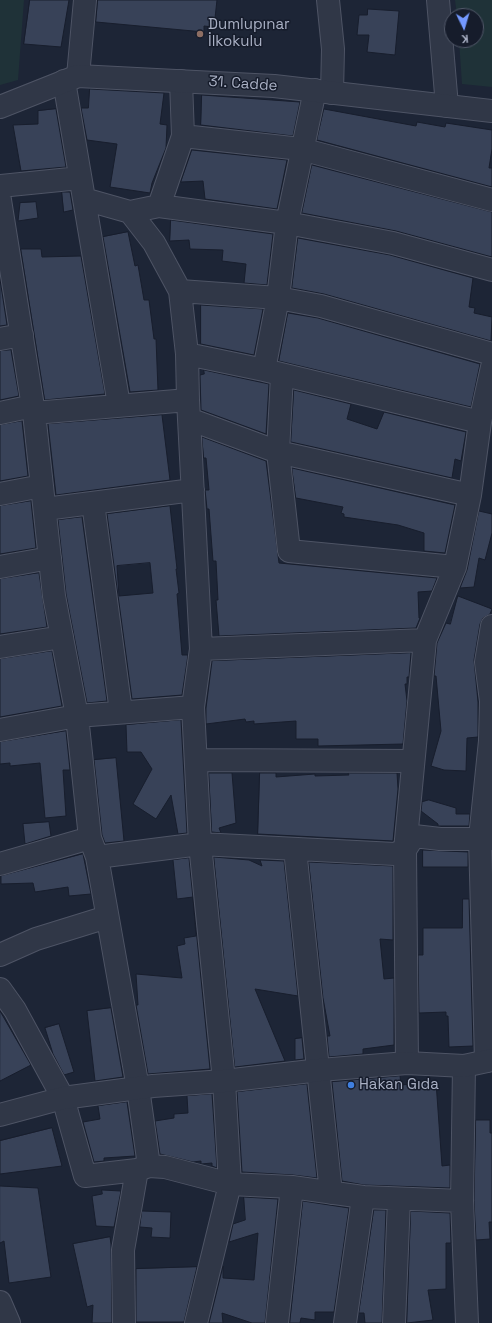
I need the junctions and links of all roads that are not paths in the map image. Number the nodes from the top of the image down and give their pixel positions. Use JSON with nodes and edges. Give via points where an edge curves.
{"nodes":[{"id":1,"x":85,"y":0,"type":"edge"},
{"id":2,"x":328,"y":0,"type":"edge"},
{"id":3,"x":438,"y":0,"type":"edge"},
{"id":4,"x":71,"y":79,"type":"junction"},
{"id":5,"x":181,"y":81,"type":"junction"},
{"id":6,"x":324,"y":91,"type":"junction"},
{"id":7,"x":447,"y":106,"type":"junction"},
{"id":8,"x":0,"y":107,"type":"edge"},
{"id":9,"x":492,"y":111,"type":"edge"},
{"id":10,"x":183,"y":136,"type":"junction"},
{"id":11,"x":302,"y":149,"type":"junction"},
{"id":12,"x":80,"y":178,"type":"junction"},
{"id":13,"x":0,"y":186,"type":"edge"},
{"id":14,"x":84,"y":199,"type":"junction"},
{"id":15,"x":0,"y":200,"type":"edge"},
{"id":16,"x":492,"y":200,"type":"edge"},
{"id":17,"x":159,"y":206,"type":"junction"},
{"id":18,"x":130,"y":212,"type":"junction"},
{"id":19,"x":287,"y":223,"type":"junction"},
{"id":20,"x":4,"y":256,"type":"edge"},
{"id":21,"x":492,"y":270,"type":"edge"},
{"id":22,"x":180,"y":291,"type":"junction"},
{"id":23,"x":278,"y":298,"type":"junction"},
{"id":24,"x":22,"y":335,"type":"junction"},
{"id":25,"x":0,"y":339,"type":"edge"},
{"id":26,"x":187,"y":354,"type":"junction"},
{"id":27,"x":492,"y":354,"type":"edge"},
{"id":28,"x":492,"y":367,"type":"edge"},
{"id":29,"x":273,"y":372,"type":"junction"},
{"id":30,"x":119,"y":405,"type":"junction"},
{"id":31,"x":33,"y":409,"type":"junction"},
{"id":32,"x":188,"y":410,"type":"junction"},
{"id":33,"x":0,"y":414,"type":"edge"},
{"id":34,"x":480,"y":422,"type":"junction"},
{"id":35,"x":278,"y":452,"type":"junction"},
{"id":36,"x":42,"y":486,"type":"junction"},
{"id":37,"x":194,"y":490,"type":"junction"},
{"id":38,"x":0,"y":494,"type":"edge"},
{"id":39,"x":470,"y":495,"type":"junction"},
{"id":40,"x":93,"y":502,"type":"junction"},
{"id":41,"x":45,"y":509,"type":"junction"},
{"id":42,"x":50,"y":558,"type":"junction"},
{"id":43,"x":0,"y":567,"type":"edge"},
{"id":44,"x":455,"y":567,"type":"junction"},
{"id":45,"x":492,"y":626,"type":"edge"},
{"id":46,"x":62,"y":637,"type":"junction"},
{"id":47,"x":425,"y":640,"type":"junction"},
{"id":48,"x":0,"y":647,"type":"edge"},
{"id":49,"x":201,"y":649,"type":"junction"},
{"id":50,"x":193,"y":707,"type":"junction"},
{"id":51,"x":121,"y":712,"type":"junction"},
{"id":52,"x":77,"y":716,"type":"junction"},
{"id":53,"x":0,"y":730,"type":"edge"},
{"id":54,"x":196,"y":760,"type":"junction"},
{"id":55,"x":413,"y":761,"type":"junction"},
{"id":56,"x":486,"y":838,"type":"edge"},
{"id":57,"x":200,"y":844,"type":"junction"},
{"id":58,"x":94,"y":847,"type":"junction"},
{"id":59,"x":295,"y":849,"type":"junction"},
{"id":60,"x":405,"y":850,"type":"junction"},
{"id":61,"x":0,"y":864,"type":"edge"},
{"id":62,"x":107,"y":917,"type":"junction"},
{"id":63,"x":0,"y":955,"type":"edge"},
{"id":64,"x":0,"y":989,"type":"edge"},
{"id":65,"x":489,"y":1060,"type":"edge"},
{"id":66,"x":407,"y":1063,"type":"junction"},
{"id":67,"x":464,"y":1066,"type":"junction"},
{"id":68,"x":320,"y":1070,"type":"junction"},
{"id":69,"x":224,"y":1082,"type":"junction"},
{"id":70,"x":138,"y":1088,"type":"junction"},
{"id":71,"x":63,"y":1098,"type":"junction"},
{"id":72,"x":0,"y":1114,"type":"edge"},
{"id":73,"x":143,"y":1168,"type":"junction"},
{"id":74,"x":230,"y":1184,"type":"junction"},
{"id":75,"x":292,"y":1187,"type":"junction"},
{"id":76,"x":331,"y":1193,"type":"junction"},
{"id":77,"x":363,"y":1197,"type":"junction"},
{"id":78,"x":399,"y":1199,"type":"junction"},
{"id":79,"x":462,"y":1201,"type":"junction"},
{"id":80,"x":0,"y":1302,"type":"edge"},
{"id":81,"x":8,"y":1323,"type":"edge"},
{"id":82,"x":124,"y":1323,"type":"edge"},
{"id":83,"x":196,"y":1323,"type":"edge"},
{"id":84,"x":277,"y":1323,"type":"edge"},
{"id":85,"x":345,"y":1323,"type":"edge"},
{"id":86,"x":394,"y":1323,"type":"edge"},
{"id":87,"x":467,"y":1323,"type":"edge"}],
"edges":[{"from":1,"to":4,"type":"street"},
{"from":2,"to":6,"type":"street","via":[[333,49]]},
{"from":3,"to":7,"type":"street"},
{"from":4,"to":5,"type":"street","name":"31. Cadde"},
{"from":4,"to":8,"type":"street","name":"31. Cadde"},
{"from":4,"to":12,"type":"street"},
{"from":5,"to":6,"type":"street","name":"31. Cadde"},
{"from":5,"to":10,"type":"street"},
{"from":6,"to":7,"type":"street","name":"31. Cadde"},
{"from":6,"to":11,"type":"street"},
{"from":7,"to":9,"type":"street","name":"31. Cadde"},
{"from":10,"to":11,"type":"street"},
{"from":10,"to":17,"type":"street"},
{"from":11,"to":16,"type":"street"},
{"from":11,"to":19,"type":"street"},
{"from":12,"to":13,"type":"street"},
{"from":12,"to":14,"type":"street"},
{"from":14,"to":18,"type":"street"},
{"from":14,"to":30,"type":"street"},
{"from":15,"to":20,"type":"street"},
{"from":17,"to":18,"type":"street"},
{"from":17,"to":19,"type":"street"},
{"from":18,"to":22,"type":"street","via":[[154,243]]},
{"from":19,"to":21,"type":"street","via":[[392,244]]},
{"from":19,"to":23,"type":"street"},
{"from":20,"to":24,"type":"street"},
{"from":22,"to":23,"type":"street"},
{"from":22,"to":26,"type":"street"},
{"from":23,"to":27,"type":"street","via":[[321,306]]},
{"from":23,"to":29,"type":"street"},
{"from":24,"to":25,"type":"street"},
{"from":24,"to":31,"type":"street"},
{"from":26,"to":29,"type":"street"},
{"from":26,"to":32,"type":"street"},
{"from":28,"to":34,"type":"street"},
{"from":29,"to":34,"type":"street"},
{"from":29,"to":35,"type":"street"},
{"from":30,"to":31,"type":"street"},
{"from":30,"to":32,"type":"street"},
{"from":31,"to":33,"type":"street"},
{"from":31,"to":36,"type":"street"},
{"from":32,"to":35,"type":"street"},
{"from":32,"to":37,"type":"street"},
{"from":34,"to":39,"type":"street"},
{"from":35,"to":39,"type":"street"},
{"from":35,"to":44,"type":"street","via":[[289,551]]},
{"from":36,"to":38,"type":"street"},
{"from":36,"to":41,"type":"street"},
{"from":37,"to":40,"type":"street"},
{"from":37,"to":49,"type":"street"},
{"from":39,"to":44,"type":"street"},
{"from":40,"to":41,"type":"street"},
{"from":40,"to":51,"type":"street"},
{"from":41,"to":42,"type":"street"},
{"from":42,"to":43,"type":"street"},
{"from":42,"to":46,"type":"street"},
{"from":44,"to":47,"type":"street"},
{"from":45,"to":56,"type":"street","via":[[486,662],[491,701]]},
{"from":46,"to":48,"type":"street"},
{"from":46,"to":52,"type":"street"},
{"from":47,"to":49,"type":"street"},
{"from":47,"to":55,"type":"street"},
{"from":49,"to":50,"type":"street"},
{"from":50,"to":51,"type":"street"},
{"from":50,"to":54,"type":"street"},
{"from":51,"to":52,"type":"street"},
{"from":52,"to":53,"type":"street"},
{"from":52,"to":58,"type":"street"},
{"from":54,"to":55,"type":"street"},
{"from":54,"to":57,"type":"street"},
{"from":55,"to":60,"type":"street"},
{"from":56,"to":60,"type":"street","via":[[440,839],[414,836]]},
{"from":56,"to":65,"type":"street"},
{"from":57,"to":58,"type":"street"},
{"from":57,"to":59,"type":"street"},
{"from":57,"to":69,"type":"street"},
{"from":58,"to":61,"type":"street"},
{"from":58,"to":62,"type":"street"},
{"from":59,"to":60,"type":"street","via":[[394,854]]},
{"from":59,"to":68,"type":"street"},
{"from":60,"to":66,"type":"street"},
{"from":62,"to":63,"type":"street","via":[[36,939]]},
{"from":62,"to":70,"type":"street"},
{"from":64,"to":71,"type":"street","via":[[15,1010]]},
{"from":65,"to":67,"type":"street"},
{"from":66,"to":67,"type":"street"},
{"from":66,"to":68,"type":"street"},
{"from":67,"to":79,"type":"street"},
{"from":68,"to":69,"type":"street"},
{"from":68,"to":76,"type":"street"},
{"from":69,"to":70,"type":"street"},
{"from":69,"to":74,"type":"street"},
{"from":70,"to":71,"type":"street"},
{"from":70,"to":73,"type":"street"},
{"from":71,"to":72,"type":"street"},
{"from":71,"to":73,"type":"street","via":[[86,1176]]},
{"from":73,"to":74,"type":"street","via":[[165,1167]]},
{"from":73,"to":82,"type":"street","via":[[123,1250]]},
{"from":74,"to":75,"type":"street"},
{"from":74,"to":83,"type":"street"},
{"from":75,"to":76,"type":"street"},
{"from":75,"to":84,"type":"street"},
{"from":76,"to":77,"type":"street"},
{"from":77,"to":78,"type":"street"},
{"from":77,"to":85,"type":"street"},
{"from":78,"to":79,"type":"street"},
{"from":78,"to":86,"type":"street"},
{"from":79,"to":87,"type":"street"},
{"from":80,"to":81,"type":"street"}]}
